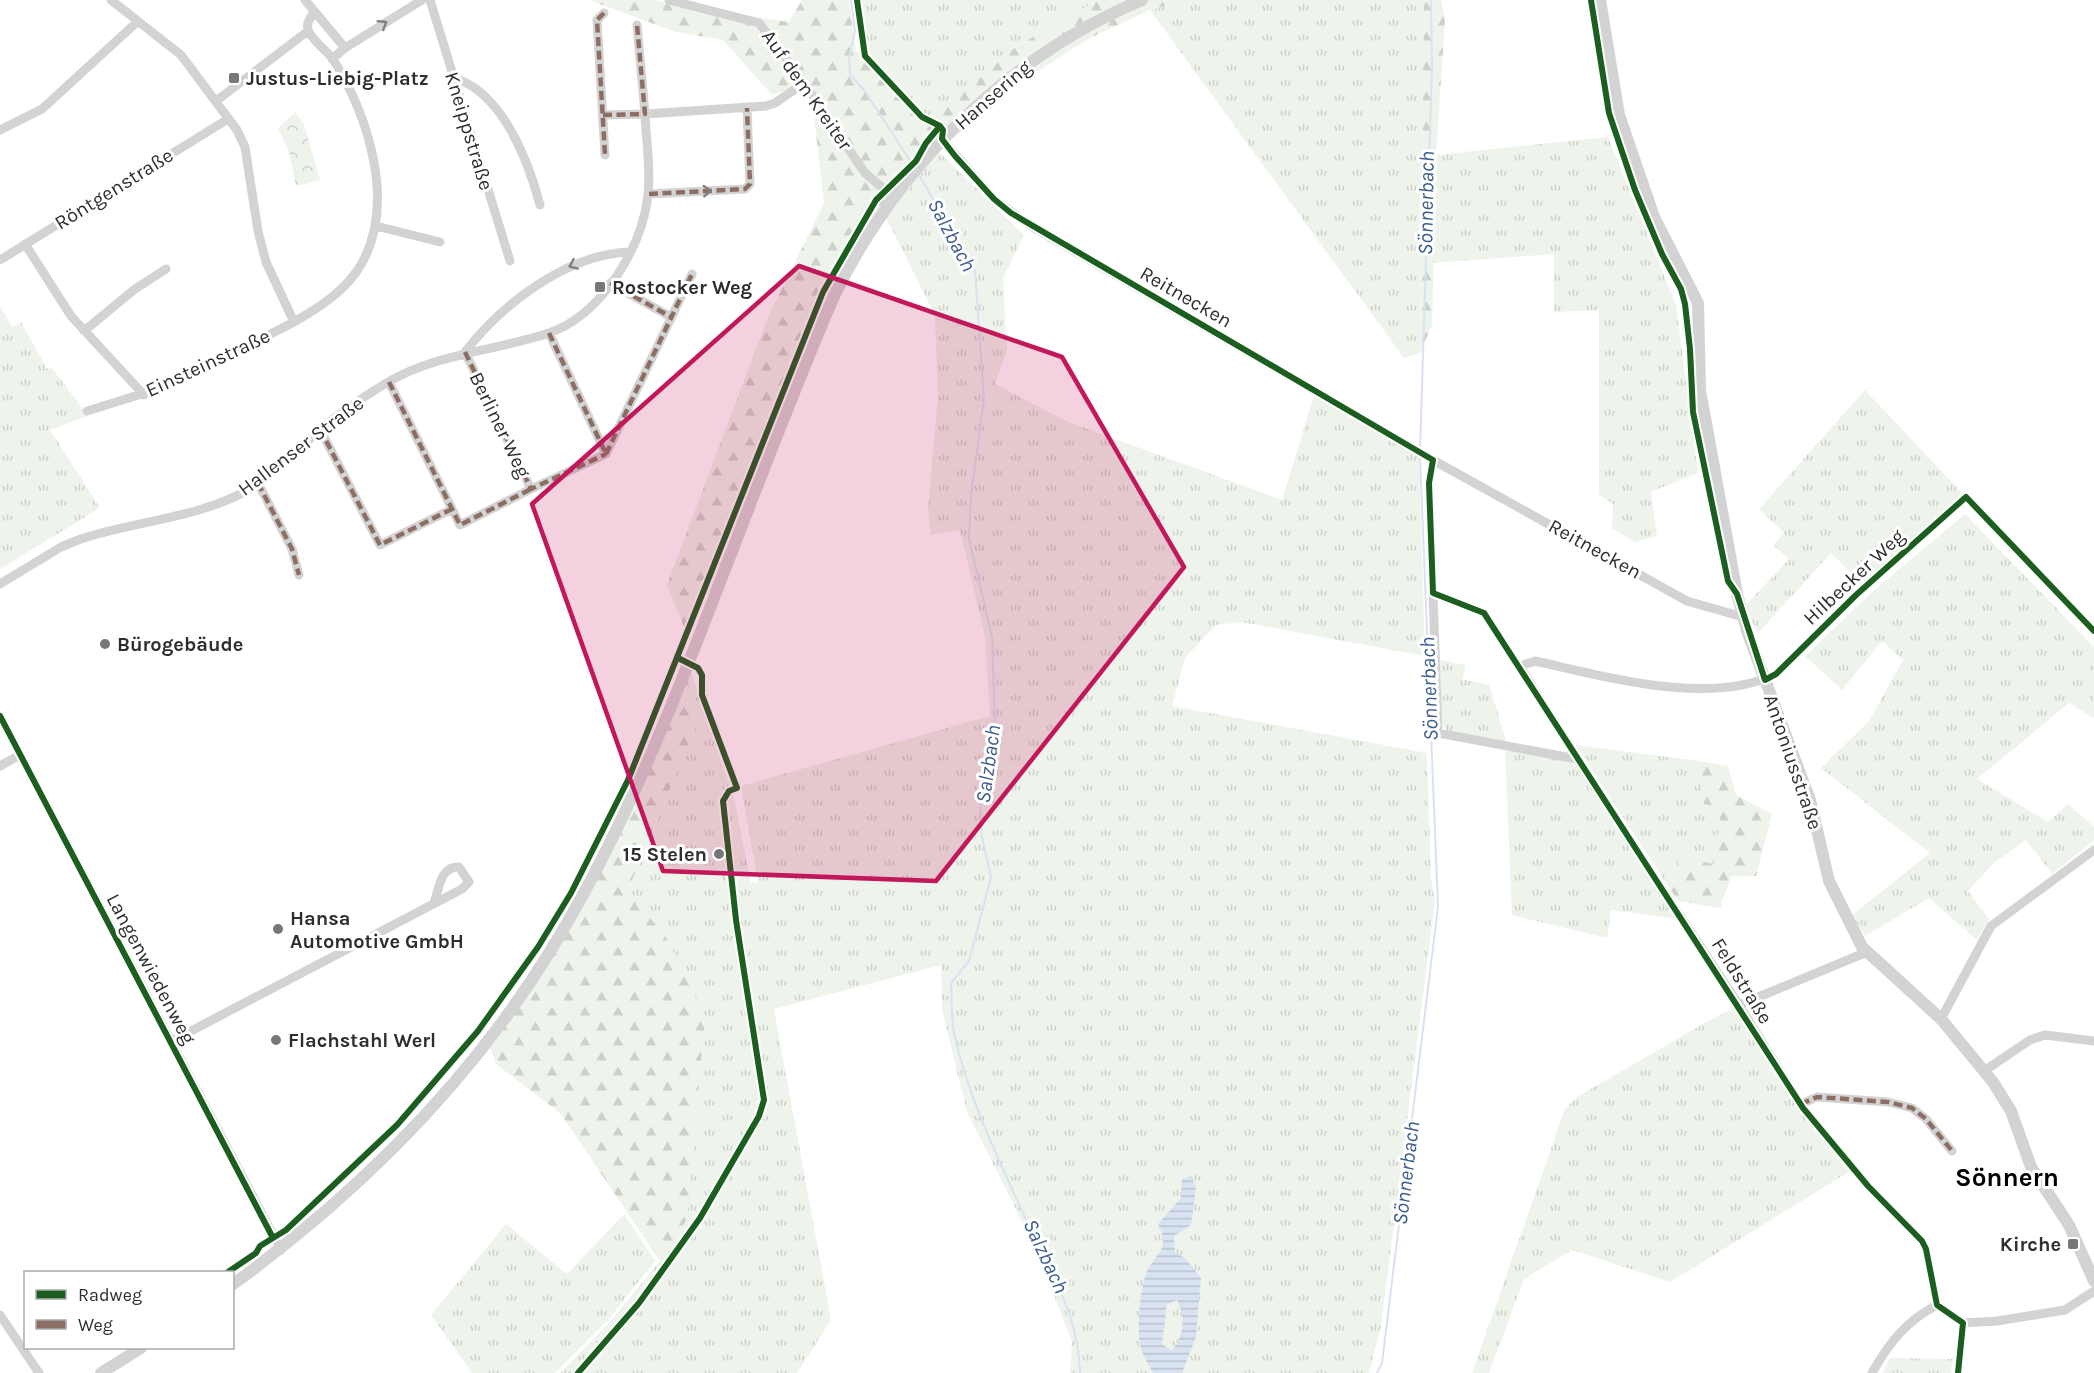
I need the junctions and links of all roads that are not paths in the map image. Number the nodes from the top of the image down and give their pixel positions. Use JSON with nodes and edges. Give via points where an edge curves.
{"nodes":[{"id":1,"x":111,"y":0,"type":"edge"},
{"id":2,"x":305,"y":0,"type":"edge"},
{"id":3,"x":422,"y":0,"type":"edge"},
{"id":4,"x":430,"y":0,"type":"edge"},
{"id":5,"x":669,"y":0,"type":"edge"},
{"id":6,"x":1142,"y":0,"type":"edge"},
{"id":7,"x":1600,"y":0,"type":"edge"},
{"id":8,"x":315,"y":12,"type":"junction"},
{"id":9,"x":604,"y":13,"type":"dead end"},
{"id":10,"x":137,"y":22,"type":"junction"},
{"id":11,"x":637,"y":25,"type":"dead end"},
{"id":12,"x":308,"y":30,"type":"junction"},
{"id":13,"x":345,"y":48,"type":"junction"},
{"id":14,"x":332,"y":59,"type":"junction"},
{"id":15,"x":454,"y":78,"type":"junction"},
{"id":16,"x":804,"y":83,"type":"junction"},
{"id":17,"x":216,"y":101,"type":"junction"},
{"id":18,"x":747,"y":108,"type":"junction"},
{"id":19,"x":645,"y":114,"type":"junction"},
{"id":20,"x":603,"y":115,"type":"junction"},
{"id":21,"x":228,"y":119,"type":"junction"},
{"id":22,"x":0,"y":130,"type":"edge"},
{"id":23,"x":942,"y":139,"type":"junction"},
{"id":24,"x":606,"y":155,"type":"dead end"},
{"id":25,"x":649,"y":194,"type":"junction"},
{"id":26,"x":894,"y":198,"type":"junction"},
{"id":27,"x":540,"y":205,"type":"dead end"},
{"id":28,"x":376,"y":226,"type":"junction"},
{"id":29,"x":440,"y":242,"type":"dead end"},
{"id":30,"x":25,"y":244,"type":"junction"},
{"id":31,"x":630,"y":252,"type":"junction"},
{"id":32,"x":0,"y":260,"type":"edge"},
{"id":33,"x":510,"y":261,"type":"dead end"},
{"id":34,"x":166,"y":269,"type":"dead end"},
{"id":35,"x":692,"y":274,"type":"dead end"},
{"id":36,"x":610,"y":283,"type":"junction"},
{"id":37,"x":671,"y":317,"type":"junction"},
{"id":38,"x":294,"y":322,"type":"junction"},
{"id":39,"x":84,"y":331,"type":"junction"},
{"id":40,"x":549,"y":333,"type":"junction"},
{"id":41,"x":465,"y":352,"type":"junction"},
{"id":42,"x":388,"y":382,"type":"junction"},
{"id":43,"x":144,"y":394,"type":"junction"},
{"id":44,"x":87,"y":411,"type":"dead end"},
{"id":45,"x":320,"y":429,"type":"junction"},
{"id":46,"x":606,"y":454,"type":"junction"},
{"id":47,"x":1429,"y":457,"type":"junction"},
{"id":48,"x":258,"y":483,"type":"junction"},
{"id":49,"x":531,"y":489,"type":"junction"},
{"id":50,"x":452,"y":509,"type":"junction"},
{"id":51,"x":299,"y":575,"type":"dead end"},
{"id":52,"x":0,"y":584,"type":"edge"},
{"id":53,"x":1743,"y":617,"type":"junction"},
{"id":54,"x":2094,"y":631,"type":"edge"},
{"id":55,"x":1765,"y":680,"type":"junction"},
{"id":56,"x":0,"y":716,"type":"edge"},
{"id":57,"x":20,"y":755,"type":"junction"},
{"id":58,"x":1577,"y":759,"type":"junction"},
{"id":59,"x":0,"y":766,"type":"edge"},
{"id":60,"x":2094,"y":850,"type":"edge"},
{"id":61,"x":434,"y":903,"type":"dead end"},
{"id":62,"x":1867,"y":952,"type":"junction"},
{"id":63,"x":1739,"y":1005,"type":"junction"},
{"id":64,"x":1941,"y":1019,"type":"junction"},
{"id":65,"x":2094,"y":1041,"type":"edge"},
{"id":66,"x":170,"y":1042,"type":"junction"},
{"id":67,"x":1984,"y":1071,"type":"junction"},
{"id":68,"x":1801,"y":1104,"type":"junction"},
{"id":69,"x":1952,"y":1151,"type":"dead end"},
{"id":70,"x":281,"y":1250,"type":"junction"},
{"id":71,"x":2094,"y":1281,"type":"edge"},
{"id":72,"x":234,"y":1284,"type":"edge"},
{"id":73,"x":2094,"y":1291,"type":"edge"},
{"id":74,"x":1937,"y":1305,"type":"junction"},
{"id":75,"x":0,"y":1315,"type":"edge"},
{"id":76,"x":1963,"y":1323,"type":"junction"},
{"id":77,"x":138,"y":1349,"type":"edge"},
{"id":78,"x":39,"y":1373,"type":"edge"},
{"id":79,"x":101,"y":1373,"type":"edge"},
{"id":80,"x":1872,"y":1373,"type":"edge"},
{"id":81,"x":1958,"y":1373,"type":"edge"}],
"edges":[{"from":1,"to":10,"type":"street"},
{"from":2,"to":8,"type":"street"},
{"from":13,"to":3,"type":"street","one_way":true},
{"from":4,"to":15,"type":"street","name":"Kneippstraße"},
{"from":5,"to":16,"type":"street","name":"Auf dem Kreiter","via":[[759,23]]},
{"from":6,"to":23,"type":"street","name":"Hansering","via":[[1041,54]]},
{"from":7,"to":53,"type":"street","name":"Antoniusstraße","via":[[1619,115],[1654,217],[1698,303],[1700,390]]},
{"from":8,"to":12,"type":"street","via":[[308,21]]},
{"from":8,"to":13,"type":"street"},
{"from":9,"to":20,"type":"street","via":[[597,20]]},
{"from":10,"to":17,"type":"street","via":[[181,55]]},
{"from":10,"to":22,"type":"street","via":[[42,108]]},
{"from":11,"to":19,"type":"street","name":"Hallenser Straße"},
{"from":12,"to":14,"type":"street","name":"Einsteinstraße"},
{"from":12,"to":17,"type":"street"},
{"from":13,"to":14,"type":"street"},
{"from":14,"to":28,"type":"street","name":"Einsteinstraße","via":[[368,139],[378,180]]},
{"from":15,"to":27,"type":"street","via":[[470,83],[508,127],[530,165]]},
{"from":15,"to":33,"type":"street","name":"Kneippstraße"},
{"from":16,"to":18,"type":"street","via":[[775,103]]},
{"from":16,"to":26,"type":"street","name":"Auf dem Kreiter","via":[[865,173]]},
{"from":17,"to":21,"type":"street"},
{"from":18,"to":19,"type":"street"},
{"from":25,"to":18,"type":"street","one_way":true,"via":[[745,189],[750,184]]},
{"from":19,"to":20,"type":"street"},
{"from":19,"to":25,"type":"street","name":"Hallenser Straße"},
{"from":20,"to":24,"type":"street"},
{"from":21,"to":30,"type":"street","name":"Röntgenstraße"},
{"from":21,"to":38,"type":"street","via":[[244,147],[266,262]]},
{"from":23,"to":26,"type":"street","name":"Hansering"},
{"from":23,"to":47,"type":"street","name":"Reitnecken","via":[[994,199],[1031,226]]},
{"from":25,"to":31,"type":"street","name":"Hallenser Straße"},
{"from":26,"to":70,"type":"street","name":"Hansering","via":[[834,296],[656,745],[616,833],[564,927],[507,1014],[427,1112],[368,1174]]},
{"from":28,"to":29,"type":"street"},
{"from":28,"to":38,"type":"street","name":"Einsteinstraße","via":[[362,263],[352,277],[333,296]]},
{"from":30,"to":32,"type":"street","name":"Röntgenstraße"},
{"from":30,"to":39,"type":"street"},
{"from":31,"to":36,"type":"street","name":"Hallenser Straße"},
{"from":31,"to":41,"type":"street","name":"Hallenser Straße","one_way":true,"via":[[600,255],[544,280]]},
{"from":34,"to":39,"type":"street"},
{"from":35,"to":37,"type":"street"},
{"from":36,"to":37,"type":"street"},
{"from":36,"to":40,"type":"street","name":"Hallenser Straße","via":[[588,310]]},
{"from":37,"to":46,"type":"street"},
{"from":38,"to":43,"type":"street","name":"Einsteinstraße","via":[[174,384]]},
{"from":39,"to":43,"type":"street"},
{"from":40,"to":41,"type":"street","name":"Hallenser Straße"},
{"from":40,"to":46,"type":"street"},
{"from":41,"to":42,"type":"street","name":"Hallenser Straße"},
{"from":41,"to":49,"type":"street","name":"Berliner Weg"},
{"from":42,"to":45,"type":"street","name":"Hallenser Straße"},
{"from":42,"to":50,"type":"street"},
{"from":43,"to":44,"type":"street","name":"Einsteinstraße"},
{"from":45,"to":48,"type":"street","name":"Hallenser Straße"},
{"from":45,"to":50,"type":"street","via":[[380,545]]},
{"from":46,"to":49,"type":"street","name":"Berliner Weg"},
{"from":47,"to":53,"type":"street","name":"Reitnecken","via":[[1687,600]]},
{"from":47,"to":58,"type":"street","via":[[1438,733]]},
{"from":48,"to":51,"type":"street","via":[[292,549]]},
{"from":48,"to":52,"type":"street","name":"Hallenser Straße","via":[[228,500],[203,508],[78,540]]},
{"from":49,"to":50,"type":"street","via":[[460,525]]},
{"from":53,"to":55,"type":"street","name":"Antoniusstraße"},
{"from":54,"to":55,"type":"street","name":"Hilbecker Weg","via":[[1966,497]]},
{"from":55,"to":58,"type":"street","name":"Feldstraße","via":[[1708,689],[1674,688],[1535,661],[1520,666]]},
{"from":55,"to":62,"type":"street","name":"Antoniusstraße","via":[[1810,800],[1829,881],[1857,940]]},
{"from":56,"to":57,"type":"street","name":"Langenwiedenweg"},
{"from":57,"to":59,"type":"street"},
{"from":57,"to":66,"type":"street","name":"Langenwiedenweg"},
{"from":58,"to":63,"type":"street","name":"Feldstraße"},
{"from":60,"to":64,"type":"street","via":[[1991,926]]},
{"from":61,"to":66,"type":"street"},
{"from":62,"to":63,"type":"street"},
{"from":62,"to":64,"type":"street","name":"Antoniusstraße"},
{"from":63,"to":68,"type":"street","name":"Feldstraße"},
{"from":64,"to":67,"type":"street","name":"Antoniusstraße"},
{"from":65,"to":67,"type":"street","via":[[2045,1035],[2030,1040]]},
{"from":66,"to":70,"type":"street","name":"Langenwiedenweg"},
{"from":67,"to":71,"type":"street","name":"Antoniusstraße","via":[[2007,1104],[2031,1167],[2069,1225]]},
{"from":68,"to":69,"type":"street","via":[[1817,1097],[1888,1102],[1912,1108]]},
{"from":68,"to":74,"type":"street","name":"Feldstraße","via":[[1868,1186],[1922,1241]]},
{"from":70,"to":72,"type":"street","name":"Hansering"},
{"from":73,"to":76,"type":"street","via":[[2065,1310]]},
{"from":74,"to":76,"type":"street"},
{"from":74,"to":80,"type":"street","via":[[1903,1327]]},
{"from":75,"to":78,"type":"street"},
{"from":76,"to":81,"type":"street"},
{"from":77,"to":79,"type":"street"}]}
